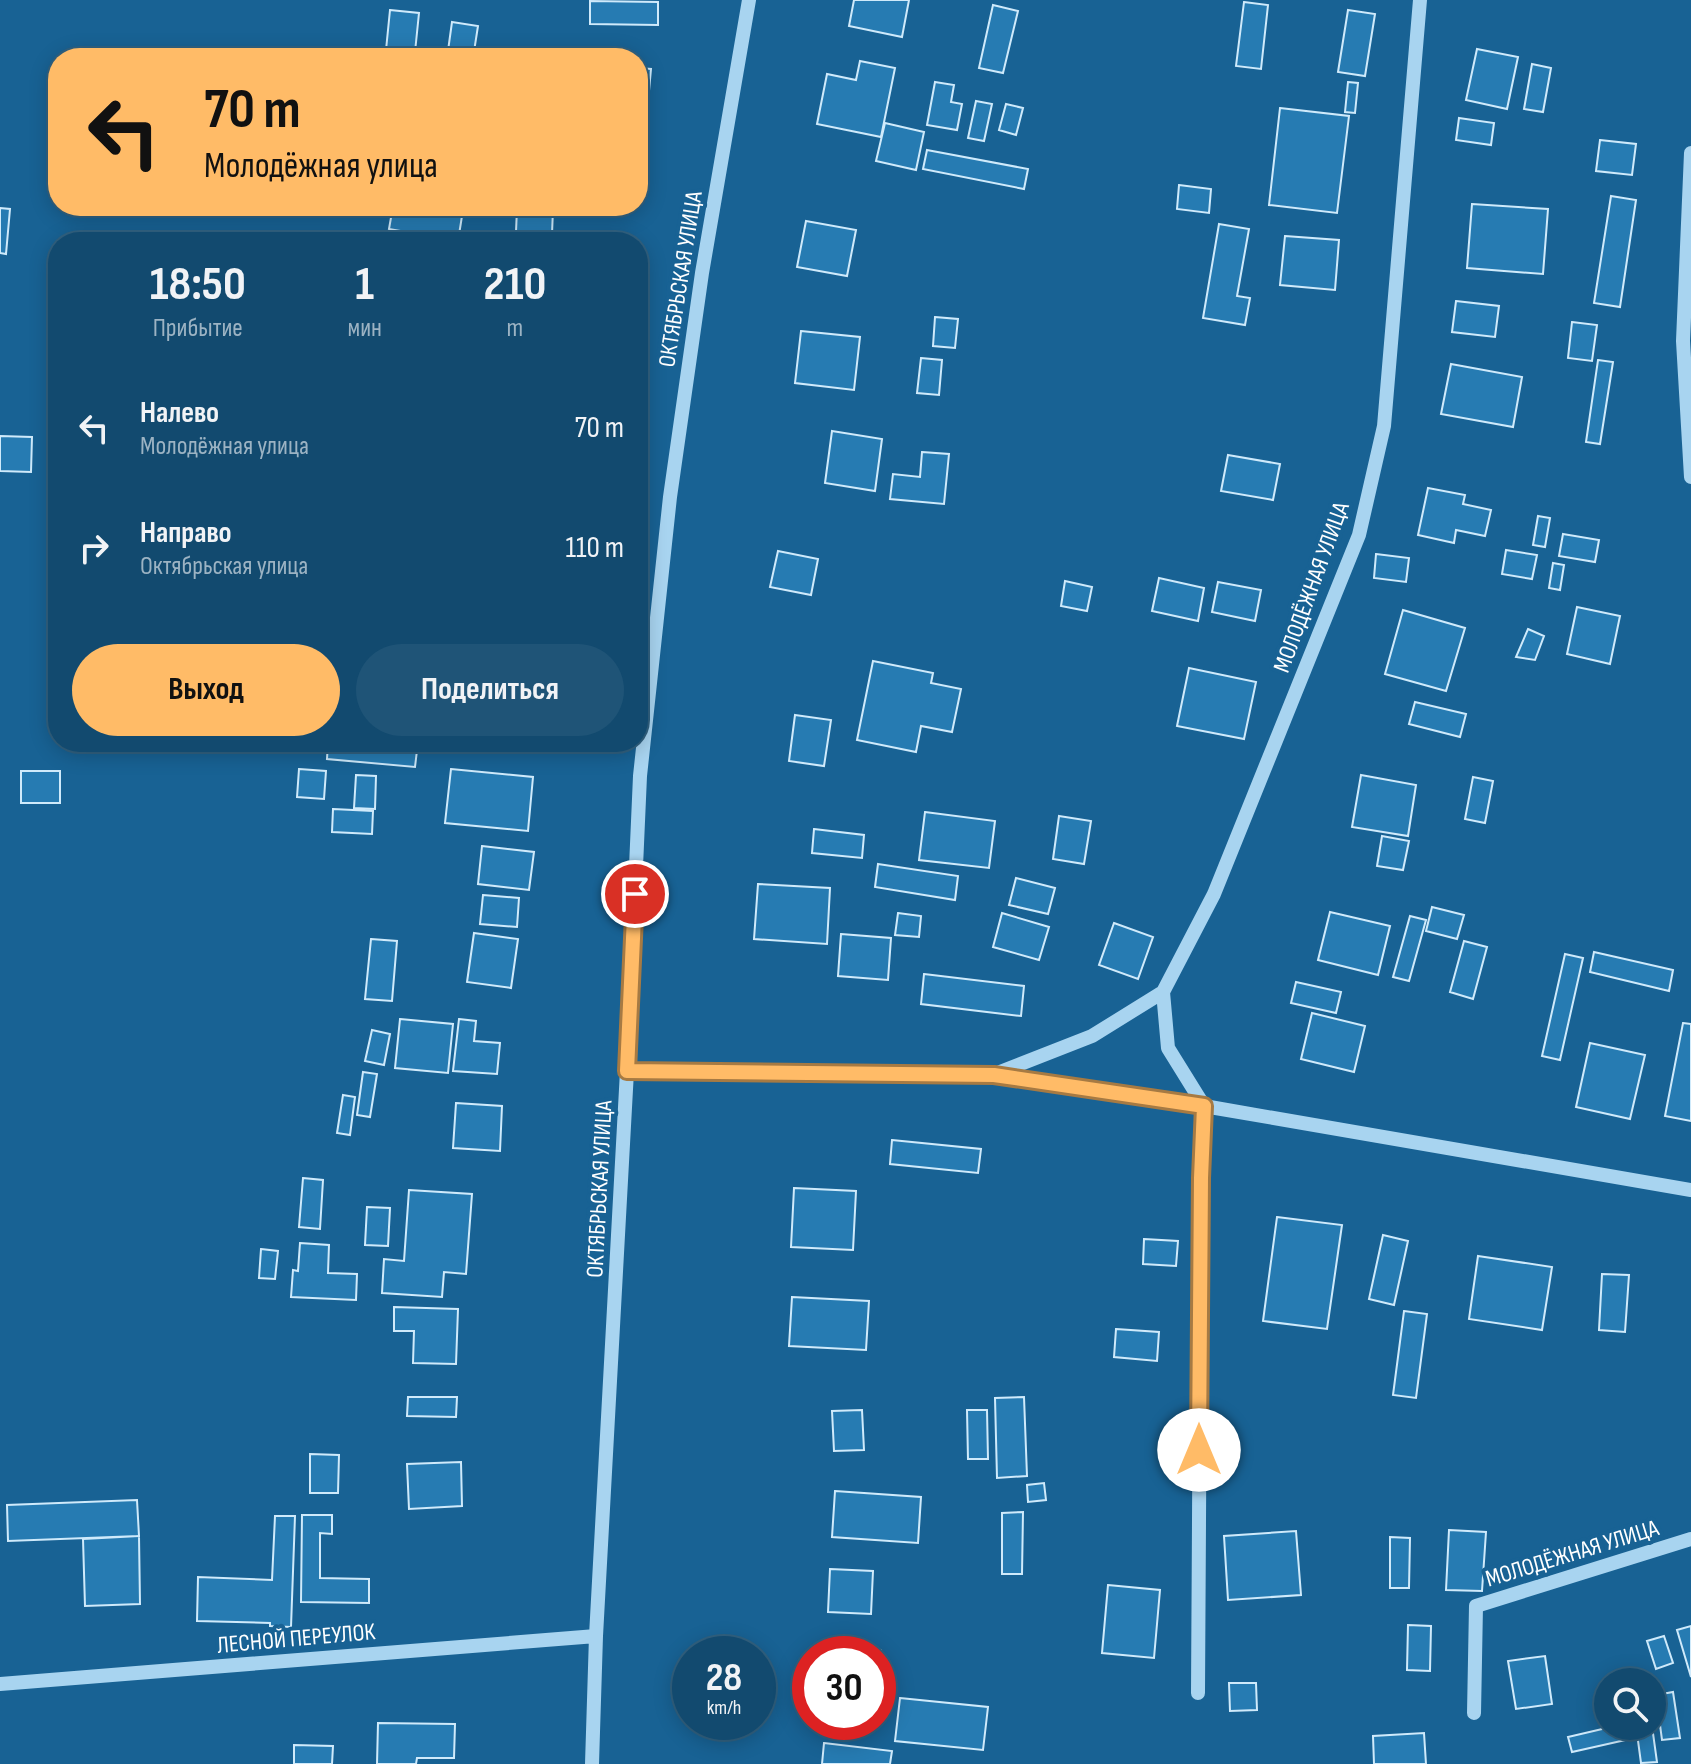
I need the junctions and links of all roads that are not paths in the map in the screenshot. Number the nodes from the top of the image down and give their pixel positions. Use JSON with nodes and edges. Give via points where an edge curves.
{"nodes":[{"id":1,"x":749,"y":0,"type":"edge"},
{"id":2,"x":1420,"y":0,"type":"edge"},
{"id":3,"x":1691,"y":153,"type":"edge"},
{"id":4,"x":1691,"y":477,"type":"edge"},
{"id":5,"x":648,"y":702,"type":"edge"},
{"id":6,"x":643,"y":752,"type":"edge"},
{"id":7,"x":1163,"y":992,"type":"junction"},
{"id":8,"x":627,"y":1071,"type":"junction"},
{"id":9,"x":994,"y":1075,"type":"junction"},
{"id":10,"x":1204,"y":1106,"type":"junction"},
{"id":11,"x":1691,"y":1190,"type":"edge"},
{"id":12,"x":1691,"y":1539,"type":"edge"},
{"id":13,"x":596,"y":1636,"type":"junction"},
{"id":14,"x":0,"y":1684,"type":"edge"},
{"id":15,"x":1198,"y":1693,"type":"dead end"},
{"id":16,"x":1474,"y":1713,"type":"dead end"},
{"id":17,"x":592,"y":1764,"type":"edge"}],
"edges":[{"from":1,"to":5,"type":"street","name":"ОКТЯБРЬСКАЯ УЛИЦА","via":[[702,273]]},
{"from":2,"to":7,"type":"street","name":"МОЛОДЁЖНАЯ УЛИЦА","via":[[1384,426],[1359,535],[1214,894]]},
{"from":3,"to":4,"type":"street","via":[[1683,341]]},
{"from":6,"to":8,"type":"street","name":"ОКТЯБРЬСКАЯ УЛИЦА"},
{"from":7,"to":9,"type":"street","via":[[1092,1036]]},
{"from":7,"to":10,"type":"street","via":[[1168,1048]]},
{"from":8,"to":9,"type":"street"},
{"from":8,"to":13,"type":"street","name":"ОКТЯБРЬСКАЯ УЛИЦА"},
{"from":9,"to":10,"type":"street"},
{"from":10,"to":11,"type":"street"},
{"from":10,"to":15,"type":"street"},
{"from":12,"to":16,"type":"street","name":"МОЛОДЁЖНАЯ УЛИЦА","via":[[1476,1606]]},
{"from":13,"to":14,"type":"street","name":"ЛЕСНОЙ ПЕРЕУЛОК"},
{"from":13,"to":17,"type":"street","name":"ОКТЯБРЬСКАЯ УЛИЦА"}]}
